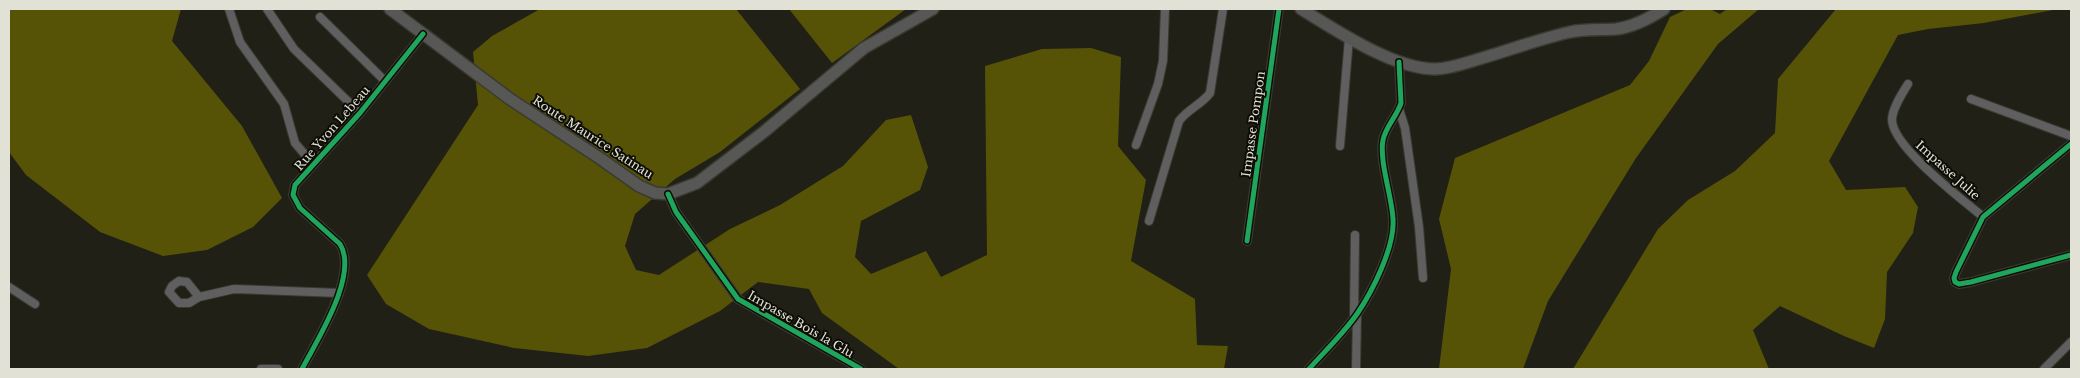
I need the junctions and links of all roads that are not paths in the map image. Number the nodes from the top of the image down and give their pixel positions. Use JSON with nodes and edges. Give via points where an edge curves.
{"nodes":[{"id":1,"x":229,"y":9,"type":"edge"},
{"id":2,"x":267,"y":9,"type":"edge"},
{"id":3,"x":390,"y":9,"type":"edge"},
{"id":4,"x":933,"y":9,"type":"edge"},
{"id":5,"x":1164,"y":9,"type":"edge"},
{"id":6,"x":1223,"y":9,"type":"edge"},
{"id":7,"x":1279,"y":9,"type":"edge"},
{"id":8,"x":1664,"y":9,"type":"edge"},
{"id":9,"x":1305,"y":10,"type":"edge"},
{"id":10,"x":320,"y":17,"type":"dead end"},
{"id":11,"x":423,"y":34,"type":"junction"},
{"id":12,"x":1349,"y":38,"type":"junction"},
{"id":13,"x":1399,"y":62,"type":"junction"},
{"id":14,"x":385,"y":82,"type":"junction"},
{"id":15,"x":1908,"y":84,"type":"dead end"},
{"id":16,"x":1972,"y":99,"type":"dead end"},
{"id":17,"x":1400,"y":109,"type":"junction"},
{"id":18,"x":360,"y":113,"type":"junction"},
{"id":19,"x":2071,"y":136,"type":"edge"},
{"id":20,"x":2071,"y":144,"type":"edge"},
{"id":21,"x":1136,"y":145,"type":"dead end"},
{"id":22,"x":1340,"y":146,"type":"dead end"},
{"id":23,"x":313,"y":164,"type":"junction"},
{"id":24,"x":668,"y":194,"type":"junction"},
{"id":25,"x":1983,"y":217,"type":"junction"},
{"id":26,"x":1149,"y":222,"type":"dead end"},
{"id":27,"x":1355,"y":234,"type":"dead end"},
{"id":28,"x":1247,"y":241,"type":"dead end"},
{"id":29,"x":2071,"y":255,"type":"edge"},
{"id":30,"x":1423,"y":278,"type":"dead end"},
{"id":31,"x":9,"y":287,"type":"edge"},
{"id":32,"x":339,"y":293,"type":"junction"},
{"id":33,"x":199,"y":297,"type":"dead end"},
{"id":34,"x":35,"y":304,"type":"dead end"},
{"id":35,"x":1356,"y":316,"type":"junction"},
{"id":36,"x":2071,"y":342,"type":"edge"},
{"id":37,"x":261,"y":369,"type":"edge"},
{"id":38,"x":278,"y":369,"type":"edge"},
{"id":39,"x":302,"y":369,"type":"edge"},
{"id":40,"x":861,"y":369,"type":"edge"},
{"id":41,"x":1309,"y":369,"type":"edge"},
{"id":42,"x":1356,"y":369,"type":"edge"},
{"id":43,"x":2044,"y":369,"type":"edge"}],
"edges":[{"from":1,"to":23,"type":"street","via":[[240,42],[284,104],[295,142]]},
{"from":2,"to":18,"type":"street","via":[[294,49]]},
{"from":3,"to":11,"type":"main road","name":"Route Maurice Satinau"},
{"from":4,"to":24,"type":"main road","via":[[864,48],[697,183]]},
{"from":5,"to":21,"type":"street","via":[[1163,61]]},
{"from":6,"to":26,"type":"street","via":[[1210,93],[1179,121]]},
{"from":7,"to":28,"type":"street","name":"Impasse Pompon"},
{"from":8,"to":13,"type":"main road","via":[[1629,26],[1573,31],[1453,66],[1423,68]]},
{"from":9,"to":12,"type":"main road"},
{"from":10,"to":14,"type":"street"},
{"from":11,"to":14,"type":"street","name":"Rue Yvon Lebeau"},
{"from":11,"to":24,"type":"main road","name":"Route Maurice Satinau","via":[[510,99],[639,186]]},
{"from":12,"to":13,"type":"main road"},
{"from":12,"to":22,"type":"street"},
{"from":13,"to":17,"type":"street"},
{"from":14,"to":18,"type":"street","name":"Rue Yvon Lebeau"},
{"from":15,"to":25,"type":"street","name":"Impasse Julie","via":[[1892,120],[1901,143]]},
{"from":16,"to":19,"type":"street"},
{"from":17,"to":30,"type":"street","via":[[1419,227]]},
{"from":17,"to":35,"type":"street","via":[[1386,131],[1382,150],[1394,218],[1392,239],[1371,290]]},
{"from":18,"to":23,"type":"street","name":"Rue Yvon Lebeau"},
{"from":20,"to":25,"type":"street"},
{"from":23,"to":32,"type":"street","name":"Rue Yvon Lebeau","via":[[295,185],[293,195],[300,208],[343,249],[346,270]]},
{"from":24,"to":40,"type":"street","name":"Impasse Bois la Glu","via":[[676,212],[738,299]]},
{"from":25,"to":29,"type":"street","via":[[1956,272],[1954,278],[1959,284]]},
{"from":27,"to":35,"type":"street"},
{"from":31,"to":34,"type":"street"},
{"from":32,"to":33,"type":"street","via":[[234,289]]},
{"from":32,"to":39,"type":"street","name":"Rue Yvon Lebeau"},
{"from":35,"to":41,"type":"street"},
{"from":35,"to":42,"type":"street"},
{"from":36,"to":43,"type":"street"},
{"from":37,"to":38,"type":"street"}]}
